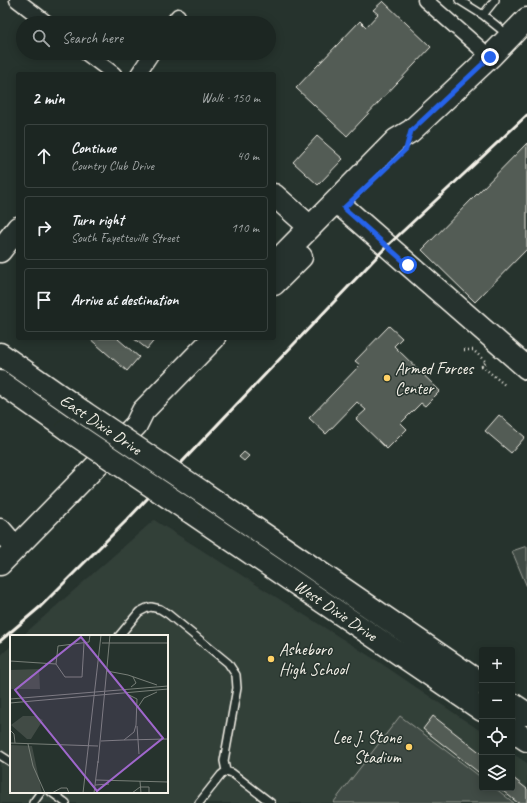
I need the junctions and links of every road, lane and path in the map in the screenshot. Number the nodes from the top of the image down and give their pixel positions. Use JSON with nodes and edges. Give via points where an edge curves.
{"nodes":[{"id":1,"x":18,"y":0,"type":"edge"},
{"id":2,"x":459,"y":0,"type":"edge"},
{"id":3,"x":494,"y":0,"type":"edge"},
{"id":4,"x":431,"y":2,"type":"edge"},
{"id":5,"x":483,"y":15,"type":"junction"},
{"id":6,"x":38,"y":16,"type":"edge"},
{"id":7,"x":527,"y":19,"type":"edge"},
{"id":8,"x":509,"y":37,"type":"junction"},
{"id":9,"x":490,"y":57,"type":"junction"},
{"id":10,"x":95,"y":60,"type":"edge"},
{"id":11,"x":147,"y":60,"type":"edge"},
{"id":12,"x":111,"y":72,"type":"edge"},
{"id":13,"x":139,"y":72,"type":"edge"},
{"id":14,"x":411,"y":131,"type":"junction"},
{"id":15,"x":276,"y":197,"type":"edge"},
{"id":16,"x":344,"y":208,"type":"junction"},
{"id":17,"x":310,"y":227,"type":"junction"},
{"id":18,"x":11,"y":233,"type":"edge"},
{"id":19,"x":0,"y":251,"type":"edge"},
{"id":20,"x":276,"y":262,"type":"edge"},
{"id":21,"x":276,"y":282,"type":"edge"},
{"id":22,"x":212,"y":340,"type":"edge"},
{"id":23,"x":0,"y":344,"type":"edge"},
{"id":24,"x":464,"y":350,"type":"dead end"},
{"id":25,"x":0,"y":354,"type":"edge"},
{"id":26,"x":527,"y":368,"type":"edge"},
{"id":27,"x":34,"y":378,"type":"junction"},
{"id":28,"x":2,"y":384,"type":"edge"},
{"id":29,"x":506,"y":386,"type":"dead end"},
{"id":30,"x":143,"y":411,"type":"junction"},
{"id":31,"x":202,"y":492,"type":"joint"},
{"id":32,"x":189,"y":511,"type":"joint"},
{"id":33,"x":2,"y":537,"type":"edge"},
{"id":34,"x":0,"y":564,"type":"edge"},
{"id":35,"x":121,"y":635,"type":"edge"},
{"id":36,"x":481,"y":683,"type":"edge"},
{"id":37,"x":515,"y":706,"type":"edge"},
{"id":38,"x":479,"y":708,"type":"edge"},
{"id":39,"x":527,"y":714,"type":"edge"},
{"id":40,"x":515,"y":732,"type":"edge"},
{"id":41,"x":527,"y":740,"type":"edge"},
{"id":42,"x":0,"y":755,"type":"edge"},
{"id":43,"x":10,"y":761,"type":"edge"},
{"id":44,"x":226,"y":770,"type":"junction"},
{"id":45,"x":40,"y":793,"type":"edge"},
{"id":46,"x":52,"y":793,"type":"edge"},
{"id":47,"x":33,"y":803,"type":"edge"},
{"id":48,"x":66,"y":803,"type":"edge"},
{"id":49,"x":199,"y":803,"type":"edge"},
{"id":50,"x":271,"y":803,"type":"edge"}],
"edges":[{"from":1,"to":6,"type":"street"},
{"from":2,"to":5,"type":"lane"},
{"from":3,"to":5,"type":"lane"},
{"from":4,"to":9,"type":"street"},
{"from":5,"to":8,"type":"lane"},
{"from":7,"to":8,"type":"main road"},
{"from":8,"to":9,"type":"main road"},
{"from":9,"to":14,"type":"main road"},
{"from":10,"to":12,"type":"street"},
{"from":11,"to":13,"type":"street"},
{"from":14,"to":16,"type":"main road","via":[[406,149]]},
{"from":14,"to":17,"type":"main road","via":[[396,140]]},
{"from":15,"to":17,"type":"main road"},
{"from":16,"to":21,"type":"main road","via":[[320,238]]},
{"from":16,"to":26,"type":"main road"},
{"from":17,"to":20,"type":"main road"},
{"from":18,"to":19,"type":"main road"},
{"from":22,"to":30,"type":"main road"},
{"from":23,"to":27,"type":"main road"},
{"from":24,"to":29,"type":"path","via":[[473,350],[486,362],[482,366]]},
{"from":25,"to":27,"type":"main road","name":"East Dixie Drive"},
{"from":27,"to":31,"type":"main road","name":"East Dixie Drive","bridge":true},
{"from":28,"to":32,"type":"main road","name":"East Dixie Drive","bridge":true},
{"from":30,"to":33,"type":"main road","via":[[126,416]]},
{"from":30,"to":34,"type":"main road","via":[[136,425]]},
{"from":31,"to":36,"type":"main road","name":"West Dixie Drive"},
{"from":32,"to":38,"type":"main road","name":"West Dixie Drive"},
{"from":35,"to":44,"type":"lane","via":[[139,612],[151,607],[160,609],[228,663],[236,675],[238,688],[224,761]]},
{"from":37,"to":39,"type":"main road"},
{"from":40,"to":41,"type":"main road"},
{"from":42,"to":43,"type":"lane"},
{"from":44,"to":49,"type":"lane"},
{"from":44,"to":50,"type":"lane"},
{"from":45,"to":47,"type":"lane"},
{"from":46,"to":48,"type":"lane"}]}
